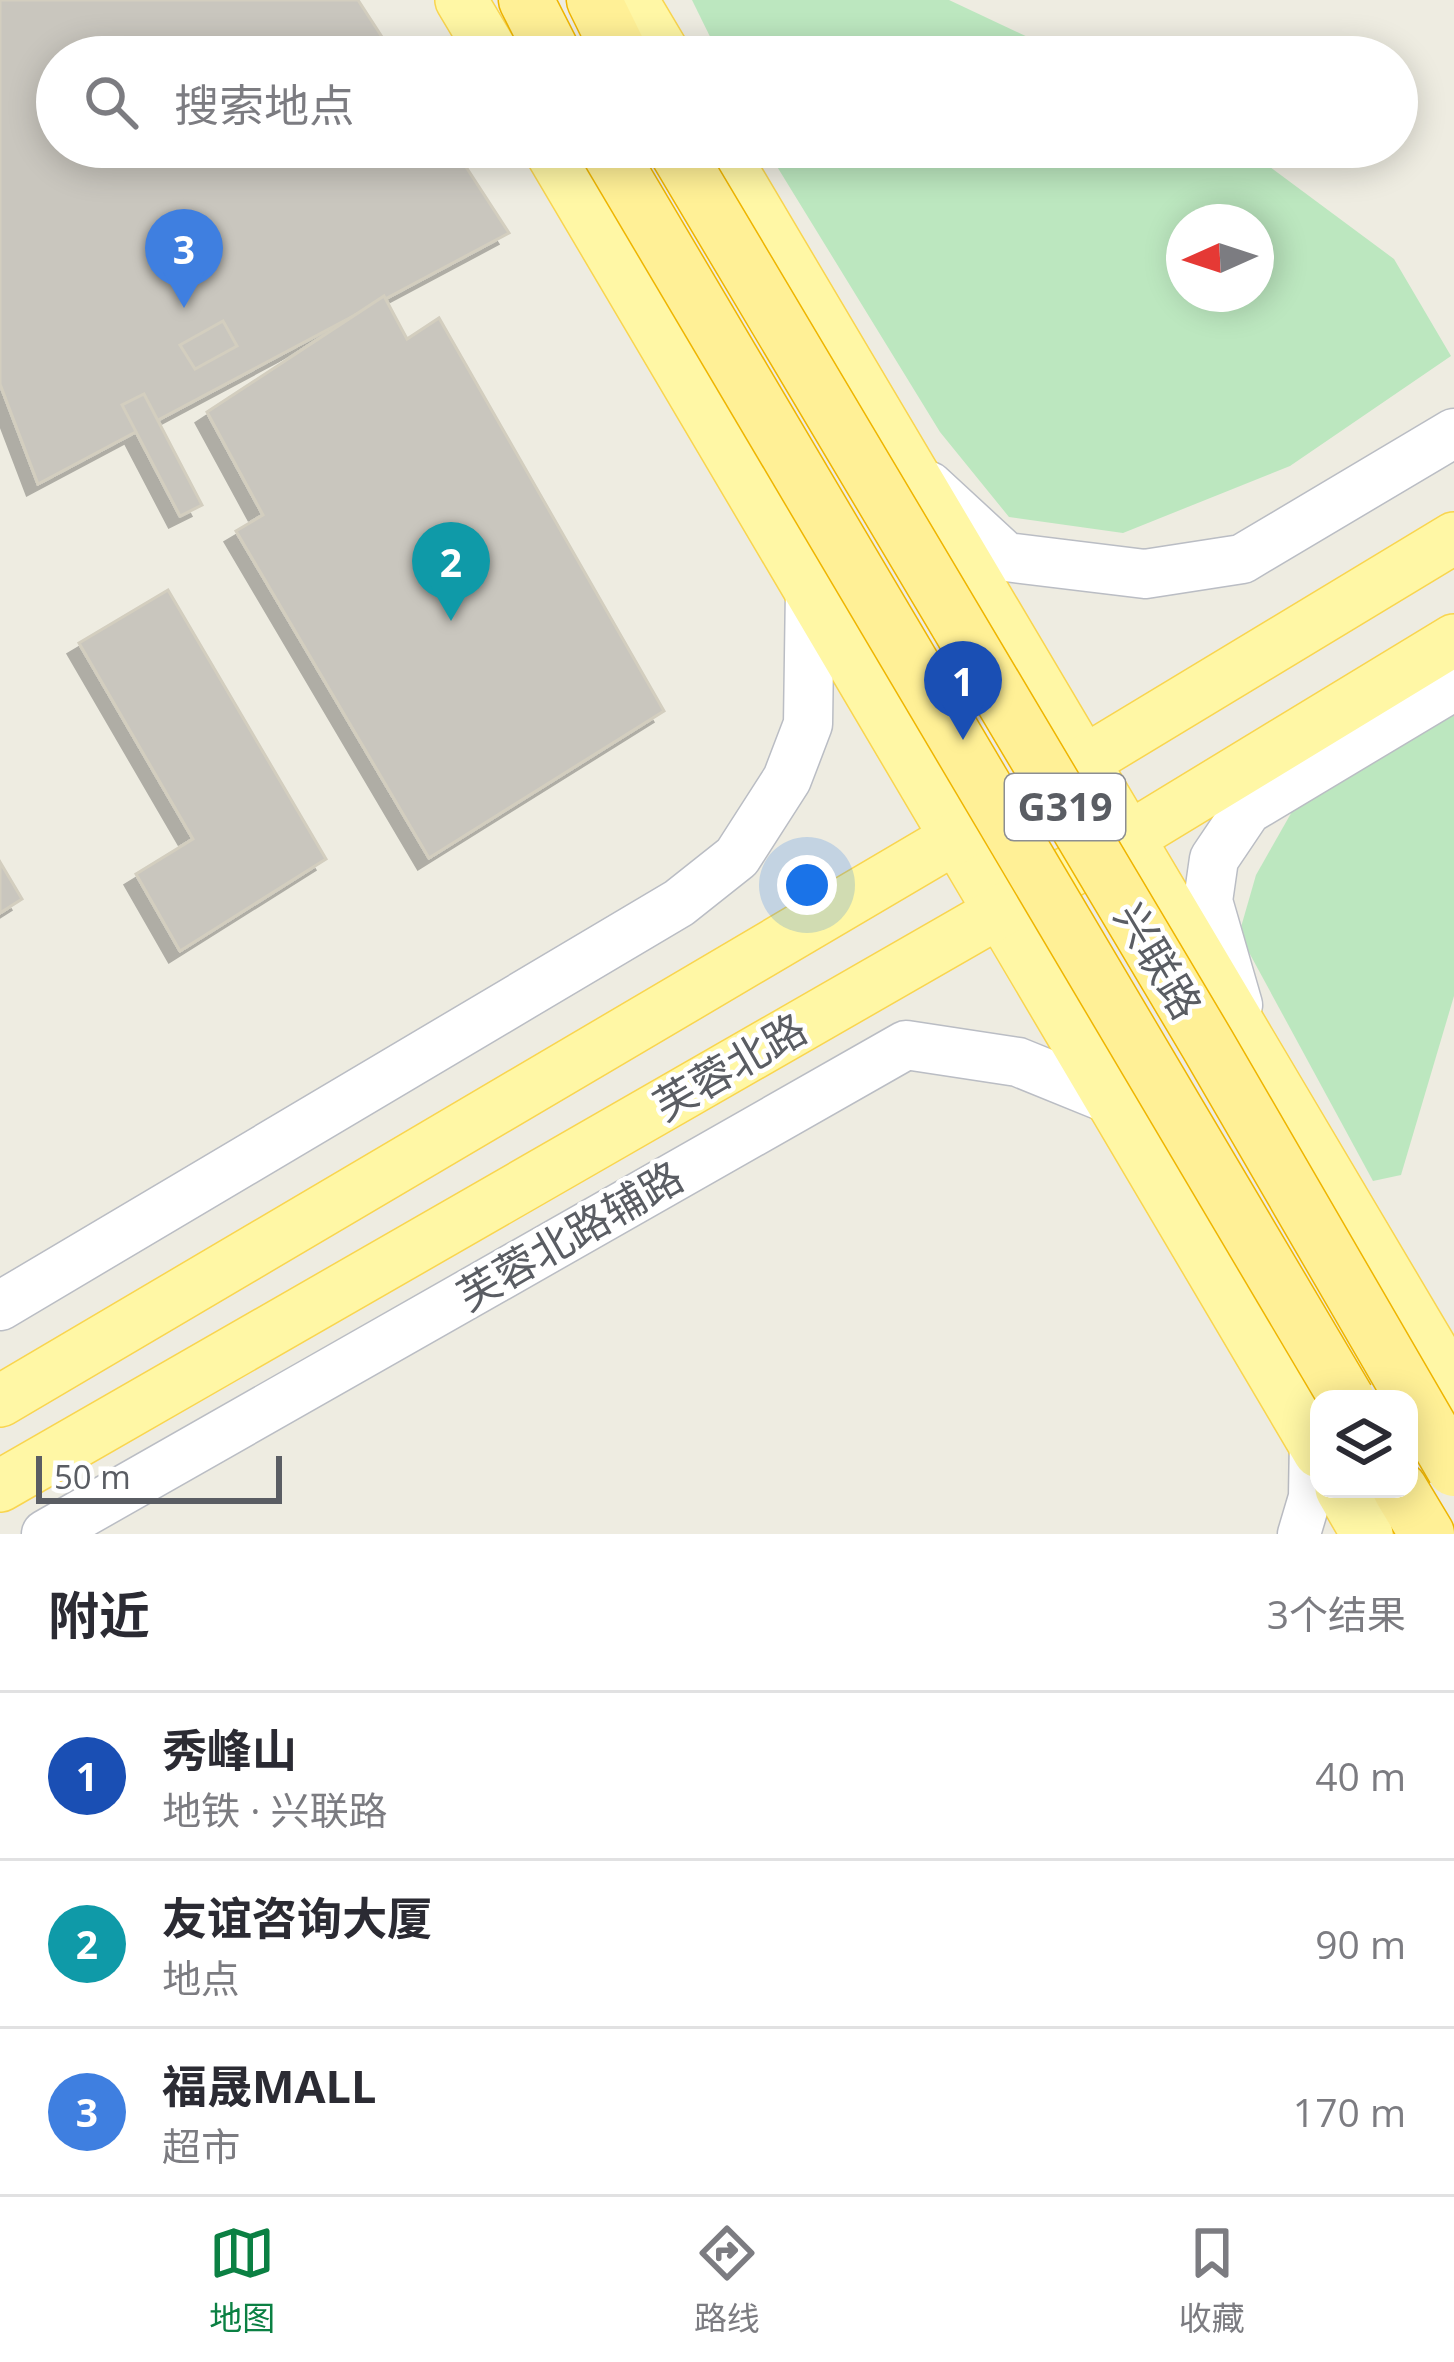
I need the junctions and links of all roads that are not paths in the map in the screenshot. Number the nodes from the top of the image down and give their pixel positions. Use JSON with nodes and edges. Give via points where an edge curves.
{"nodes":[{"id":1,"x":461,"y":0,"type":"edge"},
{"id":2,"x":526,"y":0,"type":"edge"},
{"id":3,"x":594,"y":0,"type":"edge"},
{"id":4,"x":632,"y":0,"type":"edge"},
{"id":5,"x":482,"y":36,"type":"edge"},
{"id":6,"x":544,"y":36,"type":"edge"},
{"id":7,"x":612,"y":36,"type":"edge"},
{"id":8,"x":653,"y":36,"type":"edge"},
{"id":9,"x":560,"y":168,"type":"edge"},
{"id":10,"x":618,"y":168,"type":"edge"},
{"id":11,"x":686,"y":168,"type":"edge"},
{"id":12,"x":732,"y":168,"type":"edge"},
{"id":13,"x":1454,"y":434,"type":"edge"},
{"id":14,"x":914,"y":472,"type":"junction"},
{"id":15,"x":1454,"y":538,"type":"edge"},
{"id":16,"x":810,"y":589,"type":"junction"},
{"id":17,"x":1454,"y":640,"type":"edge"},
{"id":18,"x":1454,"y":686,"type":"edge"},
{"id":19,"x":1066,"y":773,"type":"junction"},
{"id":20,"x":958,"y":837,"type":"junction"},
{"id":21,"x":1130,"y":837,"type":"junction"},
{"id":22,"x":1002,"y":911,"type":"junction"},
{"id":23,"x":1246,"y":1033,"type":"junction"},
{"id":24,"x":1114,"y":1101,"type":"junction"},
{"id":25,"x":0,"y":1306,"type":"edge"},
{"id":26,"x":1454,"y":1387,"type":"edge"},
{"id":27,"x":1342,"y":1390,"type":"edge"},
{"id":28,"x":0,"y":1401,"type":"edge"},
{"id":29,"x":1310,"y":1440,"type":"edge"},
{"id":30,"x":1454,"y":1468,"type":"edge"},
{"id":31,"x":0,"y":1486,"type":"edge"},
{"id":32,"x":1310,"y":1497,"type":"edge"},
{"id":33,"x":1331,"y":1498,"type":"edge"},
{"id":34,"x":1346,"y":1498,"type":"edge"},
{"id":35,"x":1405,"y":1498,"type":"edge"},
{"id":36,"x":46,"y":1534,"type":"edge"},
{"id":37,"x":1299,"y":1534,"type":"edge"},
{"id":38,"x":1343,"y":1534,"type":"edge"},
{"id":39,"x":1367,"y":1534,"type":"edge"},
{"id":40,"x":1427,"y":1534,"type":"edge"}],
"edges":[{"from":1,"to":5,"type":"main road"},
{"from":2,"to":6,"type":"highway"},
{"from":3,"to":7,"type":"highway"},
{"from":4,"to":8,"type":"main road"},
{"from":9,"to":16,"type":"main road"},
{"from":10,"to":27,"type":"highway","name":"兴联路","number":"G319","bridge":true},
{"from":11,"to":30,"type":"highway","name":"兴联路","number":"G319","bridge":true},
{"from":12,"to":14,"type":"main road","name":"兴联路"},
{"from":13,"to":14,"type":"main road","via":[[1242,559],[1145,574],[1006,557]]},
{"from":14,"to":19,"type":"main road","name":"兴联路"},
{"from":15,"to":19,"type":"main road"},
{"from":16,"to":20,"type":"main road"},
{"from":16,"to":25,"type":"main road","via":[[808,724],[787,779],[737,857],[679,903]]},
{"from":17,"to":21,"type":"main road","name":"芙蓉北路"},
{"from":18,"to":23,"type":"main road","via":[[1247,810],[1214,859],[1208,902]]},
{"from":19,"to":20,"type":"main road"},
{"from":19,"to":21,"type":"main road","name":"兴联路"},
{"from":20,"to":22,"type":"main road"},
{"from":20,"to":28,"type":"main road"},
{"from":21,"to":22,"type":"main road","name":"芙蓉北路"},
{"from":21,"to":23,"type":"main road","name":"兴联路"},
{"from":22,"to":24,"type":"main road"},
{"from":22,"to":31,"type":"main road","name":"芙蓉北路"},
{"from":23,"to":26,"type":"main road","name":"兴联路"},
{"from":24,"to":29,"type":"main road"},
{"from":24,"to":36,"type":"main road","name":"芙蓉北路辅路","via":[[1018,1062],[906,1045]]},
{"from":32,"to":37,"type":"street"},
{"from":33,"to":38,"type":"street"},
{"from":34,"to":39,"type":"main road"},
{"from":35,"to":40,"type":"highway"}]}
